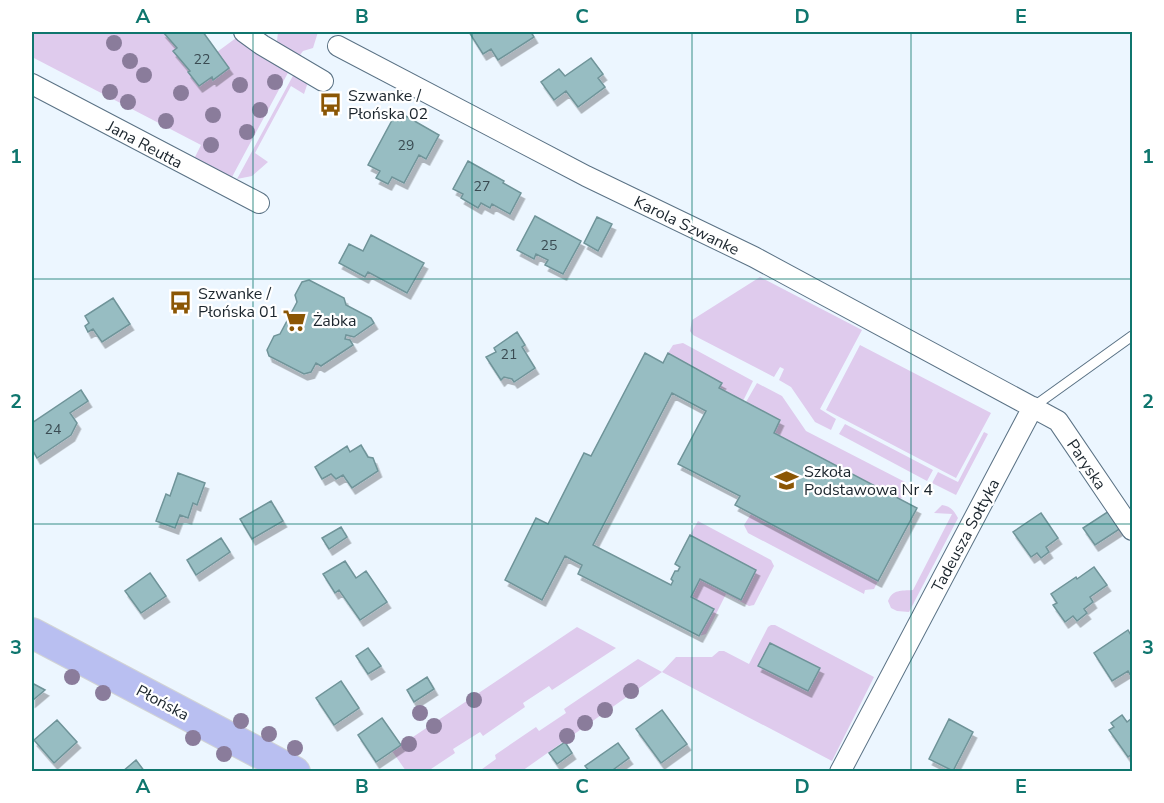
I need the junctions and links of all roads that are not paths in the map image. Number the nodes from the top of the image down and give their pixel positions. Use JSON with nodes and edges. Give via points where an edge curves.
{"nodes":[{"id":1,"x":244,"y":32,"type":"edge"},
{"id":2,"x":338,"y":46,"type":"dead end"},
{"id":3,"x":323,"y":81,"type":"dead end"},
{"id":4,"x":32,"y":84,"type":"edge"},
{"id":5,"x":259,"y":203,"type":"dead end"},
{"id":6,"x":1132,"y":336,"type":"edge"},
{"id":7,"x":1033,"y":407,"type":"junction"},
{"id":8,"x":1132,"y":530,"type":"edge"},
{"id":9,"x":32,"y":633,"type":"edge"},
{"id":10,"x":295,"y":771,"type":"edge"},
{"id":11,"x":840,"y":771,"type":"edge"}],
"edges":[{"from":1,"to":3,"type":"street"},
{"from":2,"to":7,"type":"street","name":"Karola Szwanke","via":[[586,176],[754,257]]},
{"from":4,"to":5,"type":"street","name":"Jana Reutta"},
{"from":6,"to":7,"type":"lane","name":"Tadeusza Sołtyka"},
{"from":7,"to":8,"type":"street","name":"Paryska","via":[[1058,422]]},
{"from":7,"to":11,"type":"street","name":"Tadeusza Sołtyka"},
{"from":9,"to":10,"type":"main road","name":"Płońska"}]}
